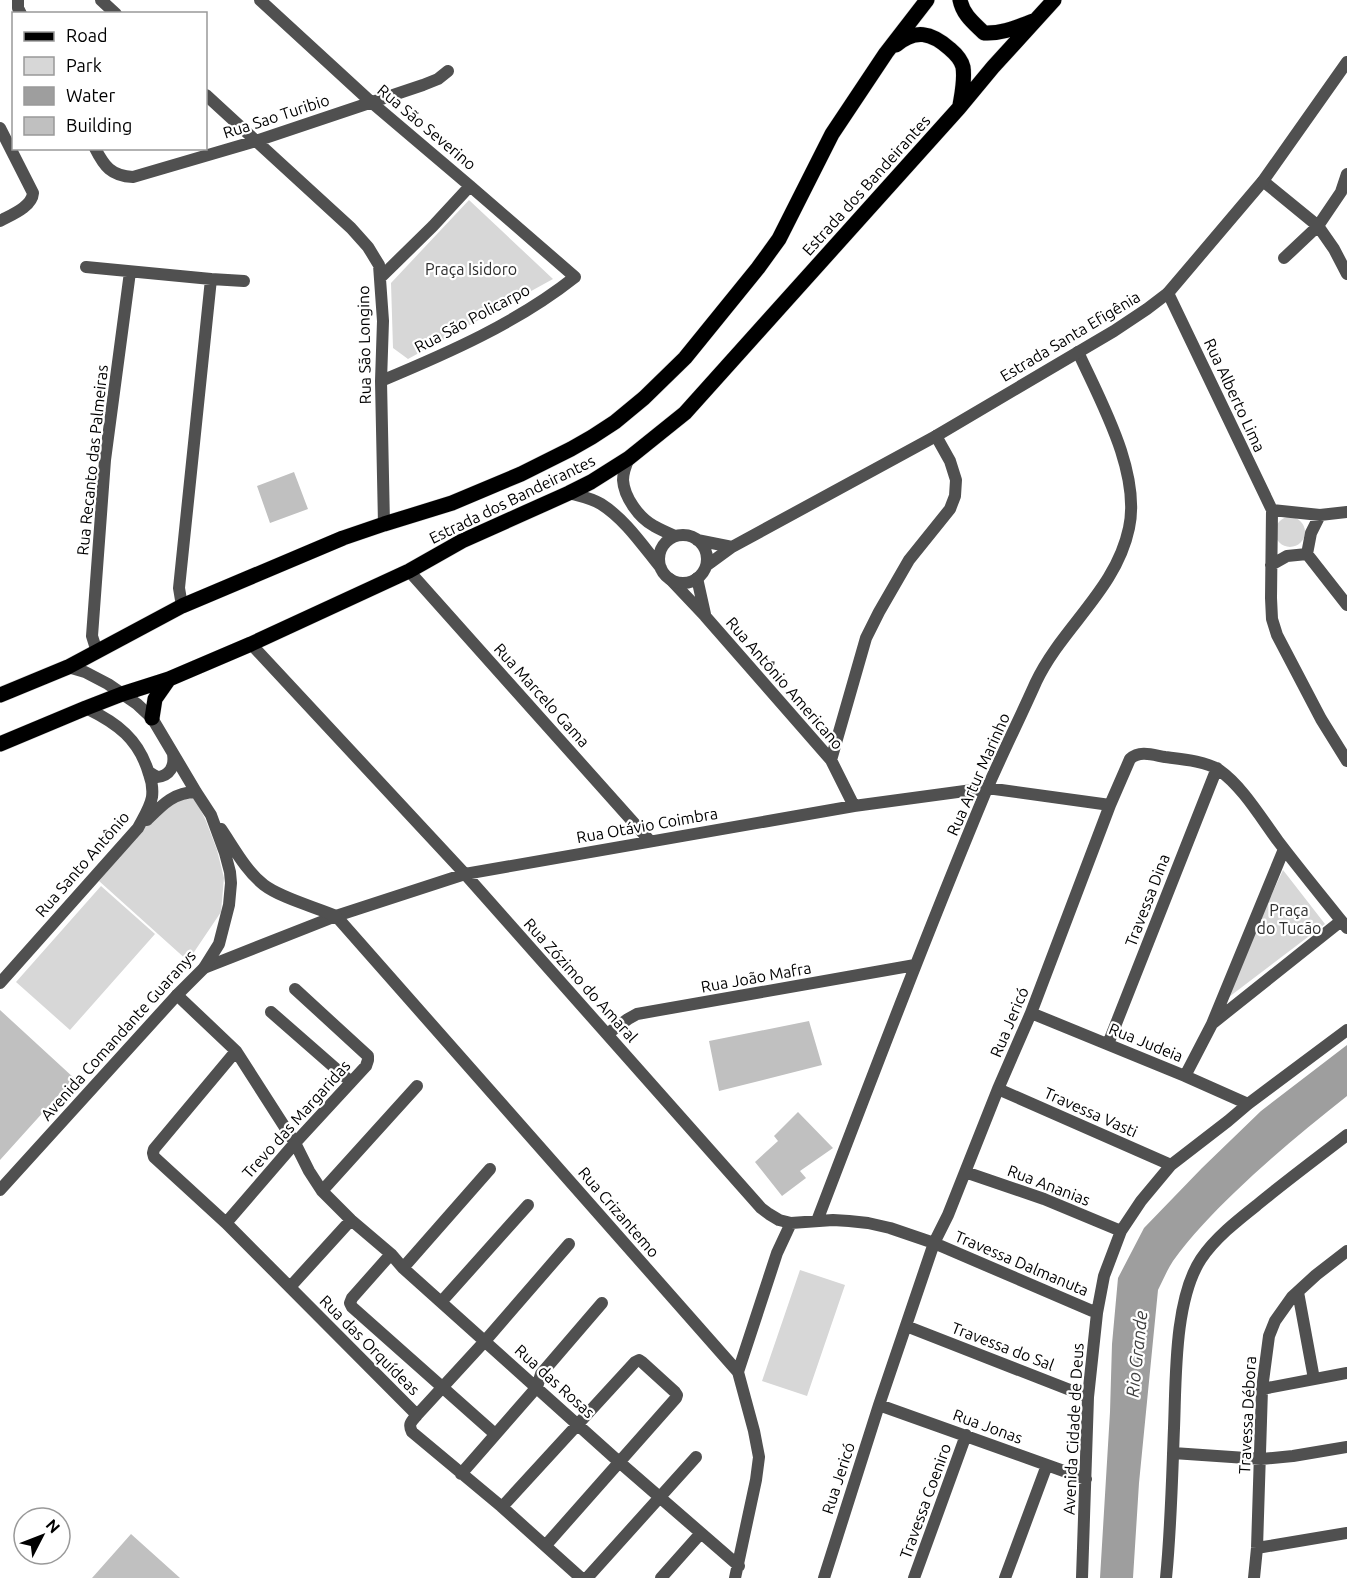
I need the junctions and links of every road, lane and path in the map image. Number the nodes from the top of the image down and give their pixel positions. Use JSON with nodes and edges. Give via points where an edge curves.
{"nodes":[{"id":1,"x":101,"y":0,"type":"edge"},
{"id":2,"x":260,"y":0,"type":"edge"},
{"id":3,"x":927,"y":0,"type":"edge"},
{"id":4,"x":960,"y":0,"type":"edge"},
{"id":5,"x":1054,"y":0,"type":"edge"},
{"id":6,"x":114,"y":12,"type":"edge"},
{"id":7,"x":1036,"y":20,"type":"junction"},
{"id":8,"x":886,"y":53,"type":"junction"},
{"id":9,"x":1347,"y":62,"type":"edge"},
{"id":10,"x":448,"y":70,"type":"dead end"},
{"id":11,"x":207,"y":96,"type":"edge"},
{"id":12,"x":370,"y":102,"type":"junction"},
{"id":13,"x":959,"y":108,"type":"junction"},
{"id":14,"x":0,"y":128,"type":"edge"},
{"id":15,"x":256,"y":141,"type":"junction"},
{"id":16,"x":96,"y":150,"type":"edge"},
{"id":17,"x":1347,"y":174,"type":"edge"},
{"id":18,"x":1263,"y":181,"type":"junction"},
{"id":19,"x":470,"y":186,"type":"junction"},
{"id":20,"x":0,"y":221,"type":"edge"},
{"id":21,"x":1318,"y":226,"type":"junction"},
{"id":22,"x":1284,"y":258,"type":"dead end"},
{"id":23,"x":86,"y":267,"type":"dead end"},
{"id":24,"x":130,"y":272,"type":"junction"},
{"id":25,"x":1347,"y":274,"type":"edge"},
{"id":26,"x":575,"y":277,"type":"joint"},
{"id":27,"x":380,"y":278,"type":"junction"},
{"id":28,"x":211,"y":279,"type":"junction"},
{"id":29,"x":244,"y":281,"type":"dead end"},
{"id":30,"x":1168,"y":293,"type":"junction"},
{"id":31,"x":1078,"y":352,"type":"junction"},
{"id":32,"x":381,"y":381,"type":"junction"},
{"id":33,"x":936,"y":436,"type":"junction"},
{"id":34,"x":629,"y":458,"type":"junction"},
{"id":35,"x":569,"y":493,"type":"junction"},
{"id":36,"x":1272,"y":510,"type":"junction"},
{"id":37,"x":1347,"y":512,"type":"edge"},
{"id":38,"x":1320,"y":515,"type":"junction"},
{"id":39,"x":384,"y":524,"type":"junction"},
{"id":40,"x":675,"y":536,"type":"junction"},
{"id":41,"x":698,"y":540,"type":"junction"},
{"id":42,"x":732,"y":547,"type":"junction"},
{"id":43,"x":1307,"y":554,"type":"junction"},
{"id":44,"x":1271,"y":564,"type":"junction"},
{"id":45,"x":706,"y":566,"type":"junction"},
{"id":46,"x":661,"y":568,"type":"junction"},
{"id":47,"x":409,"y":571,"type":"junction"},
{"id":48,"x":697,"y":578,"type":"junction"},
{"id":49,"x":670,"y":579,"type":"junction"},
{"id":50,"x":1347,"y":605,"type":"edge"},
{"id":51,"x":182,"y":606,"type":"junction"},
{"id":52,"x":705,"y":616,"type":"junction"},
{"id":53,"x":252,"y":645,"type":"junction"},
{"id":54,"x":97,"y":652,"type":"junction"},
{"id":55,"x":68,"y":667,"type":"junction"},
{"id":56,"x":168,"y":679,"type":"junction"},
{"id":57,"x":122,"y":694,"type":"junction"},
{"id":58,"x":0,"y":695,"type":"edge"},
{"id":59,"x":86,"y":708,"type":"junction"},
{"id":60,"x":152,"y":718,"type":"junction"},
{"id":61,"x":0,"y":744,"type":"edge"},
{"id":62,"x":173,"y":751,"type":"junction"},
{"id":63,"x":831,"y":760,"type":"junction"},
{"id":64,"x":1347,"y":761,"type":"edge"},
{"id":65,"x":1216,"y":768,"type":"junction"},
{"id":66,"x":148,"y":772,"type":"junction"},
{"id":67,"x":987,"y":788,"type":"junction"},
{"id":68,"x":196,"y":792,"type":"junction"},
{"id":69,"x":1110,"y":805,"type":"junction"},
{"id":70,"x":854,"y":806,"type":"junction"},
{"id":71,"x":211,"y":815,"type":"junction"},
{"id":72,"x":138,"y":828,"type":"junction"},
{"id":73,"x":650,"y":841,"type":"junction"},
{"id":74,"x":1284,"y":849,"type":"junction"},
{"id":75,"x":465,"y":874,"type":"junction"},
{"id":76,"x":336,"y":916,"type":"junction"},
{"id":77,"x":1344,"y":924,"type":"edge"},
{"id":78,"x":915,"y":965,"type":"junction"},
{"id":79,"x":204,"y":968,"type":"junction"},
{"id":80,"x":0,"y":983,"type":"edge"},
{"id":81,"x":295,"y":989,"type":"dead end"},
{"id":82,"x":177,"y":995,"type":"junction"},
{"id":83,"x":271,"y":1012,"type":"dead end"},
{"id":84,"x":1031,"y":1013,"type":"junction"},
{"id":85,"x":1212,"y":1024,"type":"junction"},
{"id":86,"x":1347,"y":1029,"type":"edge"},
{"id":87,"x":607,"y":1034,"type":"junction"},
{"id":88,"x":1108,"y":1044,"type":"junction"},
{"id":89,"x":236,"y":1051,"type":"junction"},
{"id":90,"x":1185,"y":1076,"type":"junction"},
{"id":91,"x":351,"y":1082,"type":"junction"},
{"id":92,"x":417,"y":1086,"type":"dead end"},
{"id":93,"x":998,"y":1089,"type":"junction"},
{"id":94,"x":1248,"y":1104,"type":"junction"},
{"id":95,"x":1347,"y":1135,"type":"edge"},
{"id":96,"x":295,"y":1143,"type":"junction"},
{"id":97,"x":1171,"y":1165,"type":"junction"},
{"id":98,"x":490,"y":1169,"type":"dead end"},
{"id":99,"x":965,"y":1172,"type":"junction"},
{"id":100,"x":0,"y":1190,"type":"edge"},
{"id":101,"x":322,"y":1191,"type":"junction"},
{"id":102,"x":528,"y":1205,"type":"dead end"},
{"id":103,"x":351,"y":1220,"type":"junction"},
{"id":104,"x":817,"y":1221,"type":"junction"},
{"id":105,"x":226,"y":1222,"type":"junction"},
{"id":106,"x":791,"y":1222,"type":"junction"},
{"id":107,"x":1121,"y":1231,"type":"junction"},
{"id":108,"x":934,"y":1243,"type":"junction"},
{"id":109,"x":569,"y":1244,"type":"dead end"},
{"id":110,"x":1347,"y":1251,"type":"edge"},
{"id":111,"x":391,"y":1254,"type":"junction"},
{"id":112,"x":403,"y":1268,"type":"junction"},
{"id":113,"x":290,"y":1287,"type":"junction"},
{"id":114,"x":1298,"y":1292,"type":"junction"},
{"id":115,"x":442,"y":1302,"type":"junction"},
{"id":116,"x":602,"y":1303,"type":"dead end"},
{"id":117,"x":1097,"y":1313,"type":"junction"},
{"id":118,"x":906,"y":1326,"type":"junction"},
{"id":119,"x":485,"y":1341,"type":"junction"},
{"id":120,"x":738,"y":1372,"type":"junction"},
{"id":121,"x":1347,"y":1373,"type":"edge"},
{"id":122,"x":1314,"y":1378,"type":"junction"},
{"id":123,"x":442,"y":1387,"type":"junction"},
{"id":124,"x":537,"y":1387,"type":"junction"},
{"id":125,"x":1262,"y":1389,"type":"junction"},
{"id":126,"x":1088,"y":1397,"type":"junction"},
{"id":127,"x":879,"y":1405,"type":"junction"},
{"id":128,"x":417,"y":1415,"type":"junction"},
{"id":129,"x":579,"y":1424,"type":"junction"},
{"id":130,"x":495,"y":1434,"type":"junction"},
{"id":131,"x":966,"y":1435,"type":"junction"},
{"id":132,"x":1347,"y":1447,"type":"edge"},
{"id":133,"x":1173,"y":1453,"type":"junction"},
{"id":134,"x":696,"y":1457,"type":"dead end"},
{"id":135,"x":1261,"y":1459,"type":"junction"},
{"id":136,"x":618,"y":1461,"type":"junction"},
{"id":137,"x":1047,"y":1465,"type":"junction"},
{"id":138,"x":461,"y":1474,"type":"junction"},
{"id":139,"x":1086,"y":1479,"type":"junction"},
{"id":140,"x":660,"y":1497,"type":"junction"},
{"id":141,"x":502,"y":1507,"type":"junction"},
{"id":142,"x":701,"y":1533,"type":"junction"},
{"id":143,"x":1347,"y":1533,"type":"edge"},
{"id":144,"x":546,"y":1545,"type":"junction"},
{"id":145,"x":1257,"y":1548,"type":"junction"},
{"id":146,"x":737,"y":1572,"type":"edge"},
{"id":147,"x":581,"y":1578,"type":"edge"},
{"id":148,"x":587,"y":1578,"type":"edge"},
{"id":149,"x":661,"y":1578,"type":"edge"},
{"id":150,"x":824,"y":1578,"type":"edge"},
{"id":151,"x":914,"y":1578,"type":"edge"},
{"id":152,"x":1005,"y":1578,"type":"edge"},
{"id":153,"x":1083,"y":1578,"type":"edge"},
{"id":154,"x":1166,"y":1578,"type":"edge"},
{"id":155,"x":1254,"y":1578,"type":"edge"}],
"edges":[{"from":1,"to":6,"type":"street"},
{"from":2,"to":12,"type":"street","name":"Rua São Severino"},
{"from":3,"to":8,"type":"main road","name":"Estrada dos Bandeirantes"},
{"from":4,"to":7,"type":"main road","via":[[969,18],[984,33],[1006,31]]},
{"from":5,"to":7,"type":"main road","name":"Estrada dos Bandeirantes"},
{"from":7,"to":13,"type":"main road","name":"Estrada dos Bandeirantes"},
{"from":8,"to":13,"type":"main road","via":[[915,35],[940,40],[960,59],[963,69]]},
{"from":8,"to":39,"type":"main road","name":"Estrada dos Bandeirantes","via":[[832,134],[779,239],[685,358],[644,398],[592,437],[521,474],[452,503]]},
{"from":9,"to":18,"type":"street","name":"Estrada Santa Efigênia"},
{"from":10,"to":12,"type":"street","name":"Rua Sao Turibio","via":[[438,79]]},
{"from":11,"to":15,"type":"street","name":"Rua São Longino"},
{"from":12,"to":15,"type":"street","name":"Rua Sao Turibio"},
{"from":12,"to":19,"type":"street","name":"Rua São Severino"},
{"from":13,"to":34,"type":"main road","name":"Estrada dos Bandeirantes","via":[[685,413]]},
{"from":14,"to":20,"type":"street","via":[[33,193],[28,204]]},
{"from":15,"to":16,"type":"street","name":"Rua Sao Turibio","via":[[133,177],[110,170]]},
{"from":15,"to":27,"type":"street","name":"Rua São Longino","via":[[351,228],[379,265]]},
{"from":17,"to":21,"type":"street","via":[[1341,192]]},
{"from":18,"to":21,"type":"street"},
{"from":18,"to":30,"type":"street","name":"Estrada Santa Efigênia"},
{"from":19,"to":26,"type":"street","name":"Rua São Severino"},
{"from":19,"to":27,"type":"street"},
{"from":21,"to":22,"type":"street"},
{"from":21,"to":25,"type":"street"},
{"from":23,"to":24,"type":"street"},
{"from":24,"to":28,"type":"street"},
{"from":24,"to":54,"type":"street","name":"Rua Recanto das Palmeiras","via":[[105,460],[92,636]]},
{"from":26,"to":32,"type":"street","name":"Rua São Policarpo","via":[[521,314],[435,359]]},
{"from":27,"to":32,"type":"street","name":"Rua São Longino"},
{"from":28,"to":29,"type":"street"},
{"from":28,"to":51,"type":"street","via":[[180,588]]},
{"from":30,"to":31,"type":"street","name":"Estrada Santa Efigênia"},
{"from":30,"to":36,"type":"street","name":"Rua Alberto Lima"},
{"from":31,"to":33,"type":"street","name":"Estrada Santa Efigênia"},
{"from":31,"to":67,"type":"street","name":"Rua Artur Marinho","via":[[1129,480],[1129,527],[1108,580],[1040,675]]},
{"from":32,"to":39,"type":"street","name":"Rua São Longino"},
{"from":33,"to":42,"type":"street","name":"Estrada Santa Efigênia"},
{"from":33,"to":63,"type":"street","via":[[953,470],[955,496],[909,560],[866,638]]},
{"from":34,"to":35,"type":"main road","name":"Estrada dos Bandeirantes"},
{"from":34,"to":40,"type":"street","via":[[623,480],[635,508],[652,525]]},
{"from":35,"to":46,"type":"street","via":[[592,500],[619,518]]},
{"from":35,"to":47,"type":"main road","name":"Estrada dos Bandeirantes","via":[[462,540]]},
{"from":36,"to":38,"type":"street"},
{"from":36,"to":44,"type":"street"},
{"from":37,"to":38,"type":"street"},
{"from":38,"to":43,"type":"street"},
{"from":39,"to":51,"type":"main road","name":"Estrada dos Bandeirantes"},
{"from":40,"to":41,"type":"street"},
{"from":40,"to":46,"type":"street","via":[[663,545]]},
{"from":41,"to":42,"type":"street"},
{"from":41,"to":45,"type":"street","via":[[706,552]]},
{"from":42,"to":45,"type":"street","name":"Estrada Santa Efigênia"},
{"from":43,"to":44,"type":"street","via":[[1287,556]]},
{"from":43,"to":50,"type":"street"},
{"from":44,"to":64,"type":"street","via":[[1272,619],[1277,635]]},
{"from":45,"to":48,"type":"street"},
{"from":46,"to":49,"type":"street"},
{"from":47,"to":53,"type":"main road","name":"Estrada dos Bandeirantes"},
{"from":47,"to":73,"type":"street","name":"Rua Marcelo Gama"},
{"from":48,"to":49,"type":"street","via":[[684,583]]},
{"from":48,"to":52,"type":"street","name":"Rua Antônio Americano"},
{"from":49,"to":52,"type":"street","name":"Rua Antônio Americano"},
{"from":51,"to":54,"type":"main road","name":"Estrada dos Bandeirantes"},
{"from":52,"to":63,"type":"street","name":"Rua Antônio Americano"},
{"from":53,"to":56,"type":"main road","name":"Estrada dos Bandeirantes"},
{"from":53,"to":75,"type":"street","name":"Rua Zózimo do Amaral"},
{"from":54,"to":55,"type":"main road","name":"Estrada dos Bandeirantes"},
{"from":55,"to":57,"type":"street","name":"Avenida Comandante Guaranys","via":[[85,672]]},
{"from":55,"to":58,"type":"main road","name":"Estrada dos Bandeirantes"},
{"from":56,"to":57,"type":"main road","name":"Estrada dos Bandeirantes"},
{"from":56,"to":60,"type":"main road","via":[[155,699]]},
{"from":57,"to":59,"type":"main road","name":"Estrada dos Bandeirantes"},
{"from":57,"to":60,"type":"street","name":"Avenida Comandante Guaranys"},
{"from":59,"to":61,"type":"main road","name":"Estrada dos Bandeirantes"},
{"from":59,"to":66,"type":"street","name":"Rua Santo Antônio","via":[[104,716],[128,735]]},
{"from":60,"to":62,"type":"street","name":"Avenida Comandante Guaranys"},
{"from":62,"to":66,"type":"street","via":[[174,764],[167,774],[157,777]]},
{"from":62,"to":68,"type":"street","name":"Avenida Comandante Guaranys"},
{"from":63,"to":70,"type":"street","name":"Rua Antônio Americano"},
{"from":65,"to":69,"type":"street","name":"Rua Jericó","via":[[1143,753],[1134,756]]},
{"from":65,"to":74,"type":"street","name":"Rua Jericó","via":[[1239,790]]},
{"from":65,"to":88,"type":"street","name":"Travessa Dina"},
{"from":66,"to":72,"type":"street","name":"Rua Santo Antônio","via":[[152,797]]},
{"from":67,"to":69,"type":"street","name":"Rua Otávio Coimbra"},
{"from":67,"to":70,"type":"street","name":"Rua Otávio Coimbra"},
{"from":67,"to":78,"type":"street","name":"Rua Artur Marinho"},
{"from":68,"to":71,"type":"street","name":"Avenida Comandante Guaranys"},
{"from":68,"to":72,"type":"street","via":[[166,801]]},
{"from":69,"to":84,"type":"street","name":"Rua Jericó"},
{"from":70,"to":73,"type":"street","name":"Rua Otávio Coimbra"},
{"from":71,"to":76,"type":"street","via":[[263,884]]},
{"from":71,"to":79,"type":"street","name":"Avenida Comandante Guaranys","via":[[231,883],[219,944]]},
{"from":72,"to":80,"type":"street","name":"Rua Santo Antônio"},
{"from":73,"to":75,"type":"street","name":"Rua Otávio Coimbra"},
{"from":74,"to":77,"type":"street","name":"Rua Jericó"},
{"from":74,"to":85,"type":"street"},
{"from":75,"to":76,"type":"street","name":"Rua Otávio Coimbra"},
{"from":75,"to":87,"type":"street","name":"Rua Zózimo do Amaral"},
{"from":76,"to":79,"type":"street","name":"Rua Otávio Coimbra"},
{"from":76,"to":120,"type":"street","name":"Rua Crizantemo"},
{"from":77,"to":85,"type":"street"},
{"from":78,"to":87,"type":"street","name":"Rua João Mafra","via":[[638,1014]]},
{"from":78,"to":104,"type":"street","name":"Rua Artur Marinho"},
{"from":79,"to":82,"type":"street","name":"Avenida Comandante Guaranys"},
{"from":81,"to":91,"type":"street","name":"Trevo das Margaridas","via":[[368,1056],[366,1066]]},
{"from":82,"to":89,"type":"street","name":"Rua das Rosas"},
{"from":82,"to":100,"type":"street","name":"Avenida Comandante Guaranys"},
{"from":83,"to":91,"type":"street"},
{"from":84,"to":88,"type":"street","name":"Rua Judeia"},
{"from":84,"to":93,"type":"street","name":"Rua Jericó"},
{"from":85,"to":90,"type":"street"},
{"from":86,"to":94,"type":"street","name":"Avenida Cidade de Deus"},
{"from":87,"to":106,"type":"street","name":"Rua Zózimo do Amaral","via":[[761,1208],[779,1220]]},
{"from":88,"to":90,"type":"street","name":"Rua Judeia"},
{"from":89,"to":96,"type":"street","name":"Rua das Rosas"},
{"from":89,"to":105,"type":"street","name":"Rua das Orquídeas","via":[[153,1153]]},
{"from":90,"to":94,"type":"street","name":"Rua Judeia"},
{"from":91,"to":96,"type":"street","name":"Trevo das Margaridas"},
{"from":92,"to":101,"type":"street"},
{"from":93,"to":97,"type":"street","name":"Travessa Vasti"},
{"from":93,"to":99,"type":"street","name":"Rua Jericó"},
{"from":94,"to":97,"type":"street","name":"Avenida Cidade de Deus"},
{"from":95,"to":133,"type":"street","via":[[1240,1218],[1202,1257],[1191,1278],[1183,1311]]},
{"from":96,"to":101,"type":"street","name":"Rua das Rosas"},
{"from":96,"to":105,"type":"street","name":"Trevo das Margaridas"},
{"from":97,"to":107,"type":"street","name":"Avenida Cidade de Deus"},
{"from":98,"to":112,"type":"street"},
{"from":99,"to":107,"type":"street","name":"Rua Ananias"},
{"from":99,"to":108,"type":"street","name":"Rua Jericó"},
{"from":101,"to":103,"type":"street","name":"Rua das Rosas"},
{"from":102,"to":115,"type":"street"},
{"from":103,"to":111,"type":"street","name":"Rua das Rosas"},
{"from":103,"to":113,"type":"street"},
{"from":104,"to":106,"type":"street","name":"Rua Zózimo do Amaral"},
{"from":104,"to":108,"type":"street","name":"Rua Zózimo do Amaral","via":[[868,1223]]},
{"from":105,"to":113,"type":"street","name":"Rua das Orquídeas"},
{"from":106,"to":120,"type":"street"},
{"from":107,"to":117,"type":"street","name":"Avenida Cidade de Deus","via":[[1104,1276]]},
{"from":108,"to":117,"type":"street","name":"Travessa Dalmanuta"},
{"from":108,"to":118,"type":"street","name":"Rua Jericó"},
{"from":109,"to":119,"type":"street"},
{"from":110,"to":114,"type":"street","name":"Travessa Débora"},
{"from":111,"to":112,"type":"street","name":"Rua das Rosas"},
{"from":111,"to":123,"type":"street","via":[[350,1304]]},
{"from":112,"to":115,"type":"street","name":"Rua das Rosas"},
{"from":113,"to":128,"type":"street","name":"Rua das Orquídeas"},
{"from":114,"to":122,"type":"street"},
{"from":114,"to":125,"type":"street","name":"Travessa Débora","via":[[1275,1321],[1269,1336]]},
{"from":115,"to":119,"type":"street","name":"Rua das Rosas"},
{"from":116,"to":124,"type":"street","via":[[541,1374]]},
{"from":117,"to":126,"type":"street","name":"Avenida Cidade de Deus"},
{"from":118,"to":126,"type":"street","name":"Travessa do Sal"},
{"from":118,"to":127,"type":"street","name":"Rua Jericó"},
{"from":119,"to":123,"type":"street"},
{"from":119,"to":124,"type":"street","name":"Rua das Rosas"},
{"from":120,"to":146,"type":"street","name":"Rua Crizantemo","via":[[759,1457]]},
{"from":121,"to":122,"type":"street"},
{"from":122,"to":125,"type":"street"},
{"from":123,"to":128,"type":"street"},
{"from":123,"to":130,"type":"street"},
{"from":124,"to":129,"type":"street","name":"Rua das Rosas"},
{"from":124,"to":130,"type":"street"},
{"from":125,"to":135,"type":"street","name":"Travessa Débora"},
{"from":126,"to":139,"type":"street","name":"Avenida Cidade de Deus"},
{"from":127,"to":131,"type":"street","name":"Rua Jonas"},
{"from":127,"to":150,"type":"street","name":"Rua Jericó"},
{"from":128,"to":138,"type":"street","name":"Rua das Orquídeas","via":[[410,1423],[412,1432]]},
{"from":129,"to":136,"type":"street","name":"Rua das Rosas"},
{"from":129,"to":136,"type":"street","via":[[637,1360],[675,1392],[676,1398]]},
{"from":129,"to":141,"type":"street"},
{"from":130,"to":138,"type":"street"},
{"from":131,"to":137,"type":"street","name":"Rua Jonas"},
{"from":131,"to":151,"type":"street","name":"Travessa Coeniro"},
{"from":132,"to":135,"type":"street"},
{"from":133,"to":135,"type":"street"},
{"from":133,"to":154,"type":"street"},
{"from":134,"to":140,"type":"street"},
{"from":135,"to":145,"type":"street","name":"Travessa Débora"},
{"from":136,"to":140,"type":"street","name":"Rua das Rosas"},
{"from":136,"to":144,"type":"street"},
{"from":137,"to":139,"type":"street","name":"Rua Jonas"},
{"from":137,"to":152,"type":"street"},
{"from":138,"to":141,"type":"street","name":"Rua das Orquídeas"},
{"from":139,"to":153,"type":"street","name":"Avenida Cidade de Deus"},
{"from":140,"to":142,"type":"street","name":"Rua das Rosas"},
{"from":140,"to":148,"type":"street"},
{"from":141,"to":144,"type":"street","name":"Rua das Orquídeas"},
{"from":142,"to":146,"type":"street","name":"Rua das Rosas"},
{"from":142,"to":149,"type":"street"},
{"from":143,"to":145,"type":"street"},
{"from":144,"to":147,"type":"street","name":"Rua das Orquídeas"},
{"from":145,"to":155,"type":"street","name":"Travessa Débora"}]}
